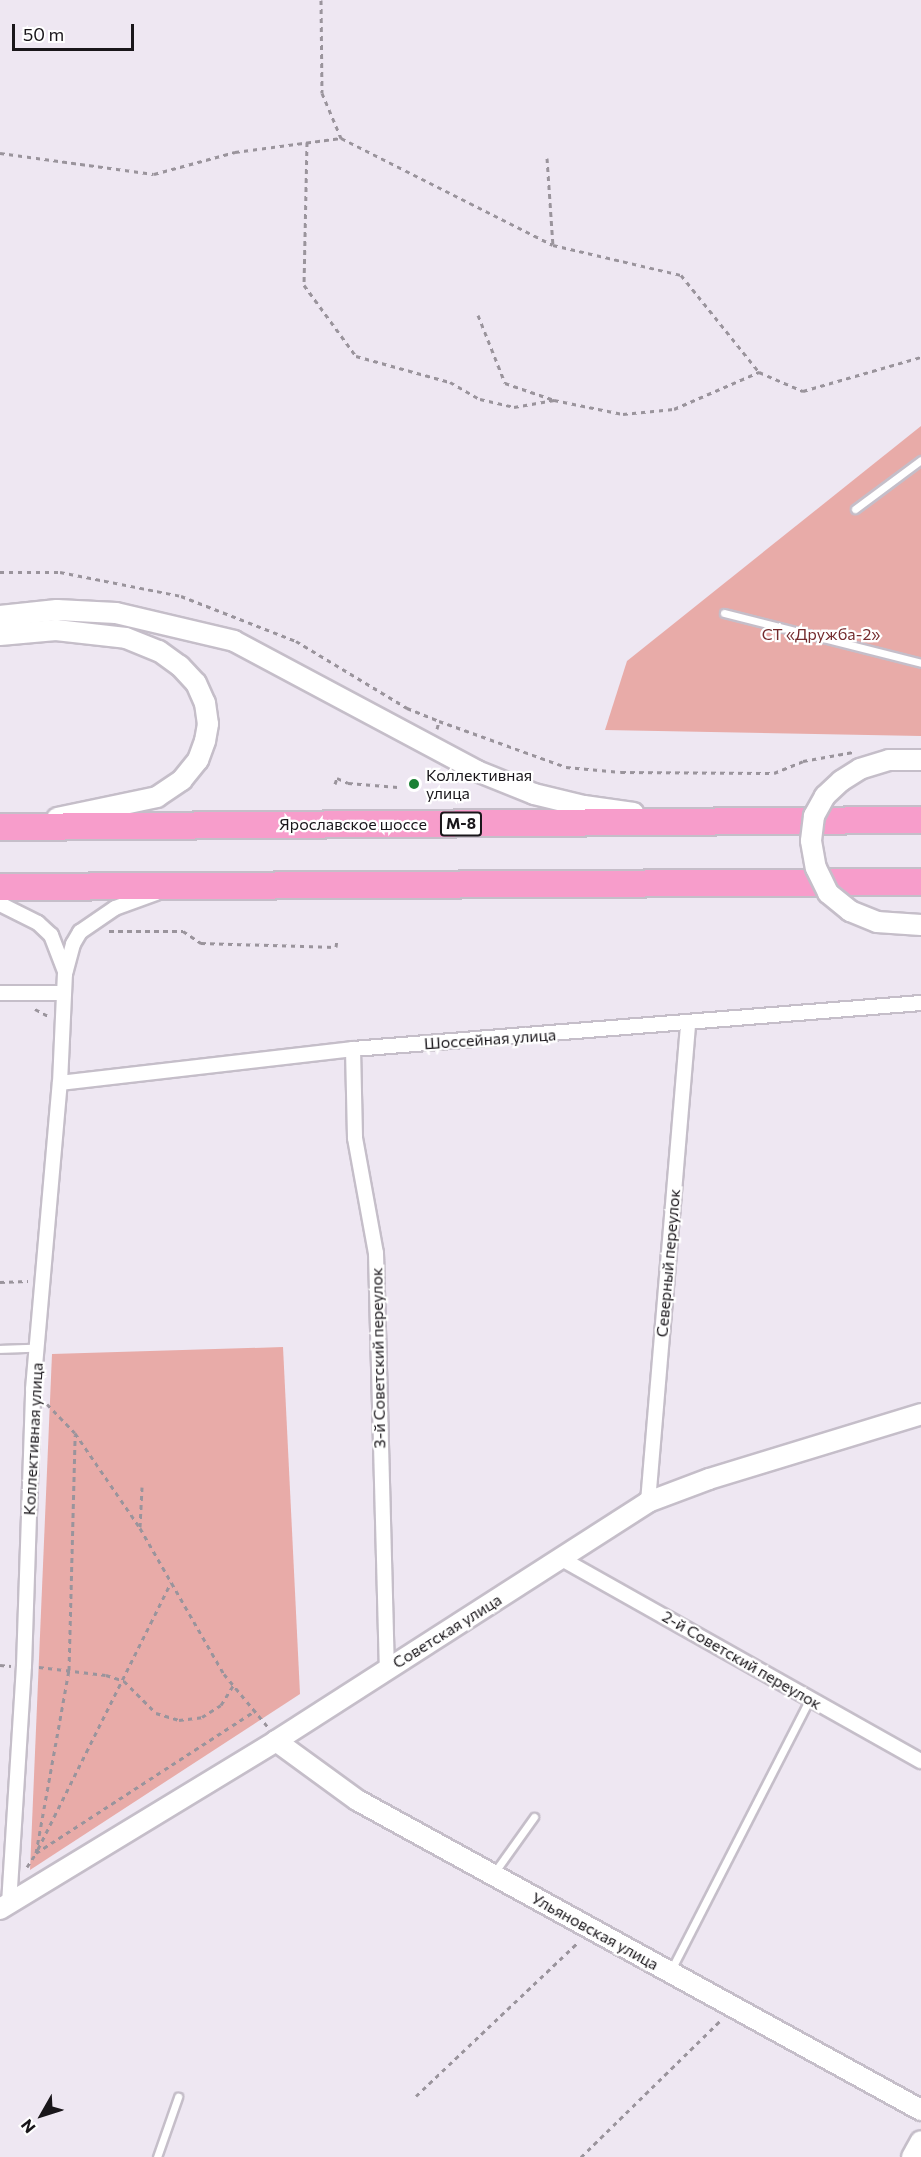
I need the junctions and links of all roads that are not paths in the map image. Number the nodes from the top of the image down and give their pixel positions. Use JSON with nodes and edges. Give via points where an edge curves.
{"nodes":[{"id":1,"x":921,"y":460,"type":"edge"},
{"id":2,"x":855,"y":509,"type":"dead end"},
{"id":3,"x":723,"y":613,"type":"dead end"},
{"id":4,"x":0,"y":616,"type":"edge"},
{"id":5,"x":0,"y":635,"type":"edge"},
{"id":6,"x":921,"y":663,"type":"edge"},
{"id":7,"x":921,"y":760,"type":"edge"},
{"id":8,"x":921,"y":820,"type":"edge"},
{"id":9,"x":709,"y":822,"type":"junction"},
{"id":10,"x":4,"y":827,"type":"edge"},
{"id":11,"x":921,"y":882,"type":"edge"},
{"id":12,"x":0,"y":886,"type":"edge"},
{"id":13,"x":175,"y":886,"type":"junction"},
{"id":14,"x":0,"y":904,"type":"edge"},
{"id":15,"x":921,"y":925,"type":"edge"},
{"id":16,"x":65,"y":974,"type":"junction"},
{"id":17,"x":0,"y":993,"type":"edge"},
{"id":18,"x":64,"y":993,"type":"junction"},
{"id":19,"x":921,"y":1003,"type":"edge"},
{"id":20,"x":688,"y":1024,"type":"junction"},
{"id":21,"x":353,"y":1048,"type":"junction"},
{"id":22,"x":60,"y":1083,"type":"junction"},
{"id":23,"x":38,"y":1348,"type":"junction"},
{"id":24,"x":0,"y":1349,"type":"edge"},
{"id":25,"x":921,"y":1414,"type":"edge"},
{"id":26,"x":648,"y":1502,"type":"junction"},
{"id":27,"x":562,"y":1558,"type":"junction"},
{"id":28,"x":387,"y":1669,"type":"junction"},
{"id":29,"x":810,"y":1698,"type":"junction"},
{"id":30,"x":276,"y":1741,"type":"junction"},
{"id":31,"x":921,"y":1761,"type":"edge"},
{"id":32,"x":534,"y":1817,"type":"dead end"},
{"id":33,"x":494,"y":1873,"type":"junction"},
{"id":34,"x":7,"y":1901,"type":"edge"},
{"id":35,"x":670,"y":1972,"type":"junction"},
{"id":36,"x":178,"y":2097,"type":"dead end"},
{"id":37,"x":921,"y":2110,"type":"edge"},
{"id":38,"x":921,"y":2141,"type":"edge"},
{"id":39,"x":157,"y":2157,"type":"edge"},
{"id":40,"x":912,"y":2157,"type":"edge"}],
"edges":[{"from":1,"to":2,"type":"lane"},
{"from":3,"to":6,"type":"lane"},
{"from":4,"to":9,"type":"street","via":[[57,610],[116,613],[203,632],[244,646],[477,771],[534,794],[584,806]]},
{"from":5,"to":10,"type":"street","via":[[56,630],[88,632],[126,638],[159,651],[196,683],[208,724],[198,760],[182,780],[158,797]]},
{"from":7,"to":15,"type":"street","bridge":true,"via":[[889,760],[860,769],[841,781],[825,796],[814,816],[811,841],[816,867],[828,893],[850,911],[878,922]]},
{"from":8,"to":9,"type":"highway","name":"Ярославское шоссе","number":"М-8"},
{"from":9,"to":10,"type":"highway","name":"Ярославское шоссе","number":"М-8"},
{"from":11,"to":13,"type":"highway"},
{"from":12,"to":13,"type":"highway"},
{"from":13,"to":16,"type":"street","name":"Коллективная улица","via":[[115,908],[92,922],[73,944]]},
{"from":14,"to":16,"type":"street","name":"Коллективная улица","via":[[38,923],[51,935]]},
{"from":16,"to":18,"type":"street","name":"Коллективная улица"},
{"from":17,"to":18,"type":"street"},
{"from":18,"to":22,"type":"street","name":"Коллективная улица"},
{"from":19,"to":20,"type":"street","name":"Шоссейная улица"},
{"from":20,"to":21,"type":"street","name":"Шоссейная улица"},
{"from":20,"to":26,"type":"street","name":"Северный переулок"},
{"from":21,"to":22,"type":"street","name":"Шоссейная улица"},
{"from":21,"to":28,"type":"street","name":"3-й Советский переулок","via":[[355,1138],[376,1253]]},
{"from":22,"to":23,"type":"street","name":"Коллективная улица"},
{"from":23,"to":24,"type":"lane"},
{"from":23,"to":34,"type":"street","name":"Коллективная улица","via":[[33,1389],[24,1666]]},
{"from":25,"to":26,"type":"street","name":"Советская улица","via":[[709,1479]]},
{"from":26,"to":27,"type":"street","name":"Советская улица"},
{"from":27,"to":28,"type":"street","name":"Советская улица"},
{"from":27,"to":29,"type":"street","name":"2-й Советский переулок"},
{"from":28,"to":30,"type":"street","name":"Советская улица"},
{"from":29,"to":31,"type":"street","name":"2-й Советский переулок"},
{"from":29,"to":35,"type":"lane"},
{"from":30,"to":33,"type":"street","name":"Ульяновская улица","via":[[348,1794]]},
{"from":30,"to":34,"type":"street","name":"Советская улица"},
{"from":32,"to":33,"type":"lane"},
{"from":33,"to":35,"type":"street","name":"Ульяновская улица"},
{"from":35,"to":37,"type":"street","name":"Ульяновская улица"},
{"from":36,"to":39,"type":"lane"},
{"from":38,"to":40,"type":"street"}]}
